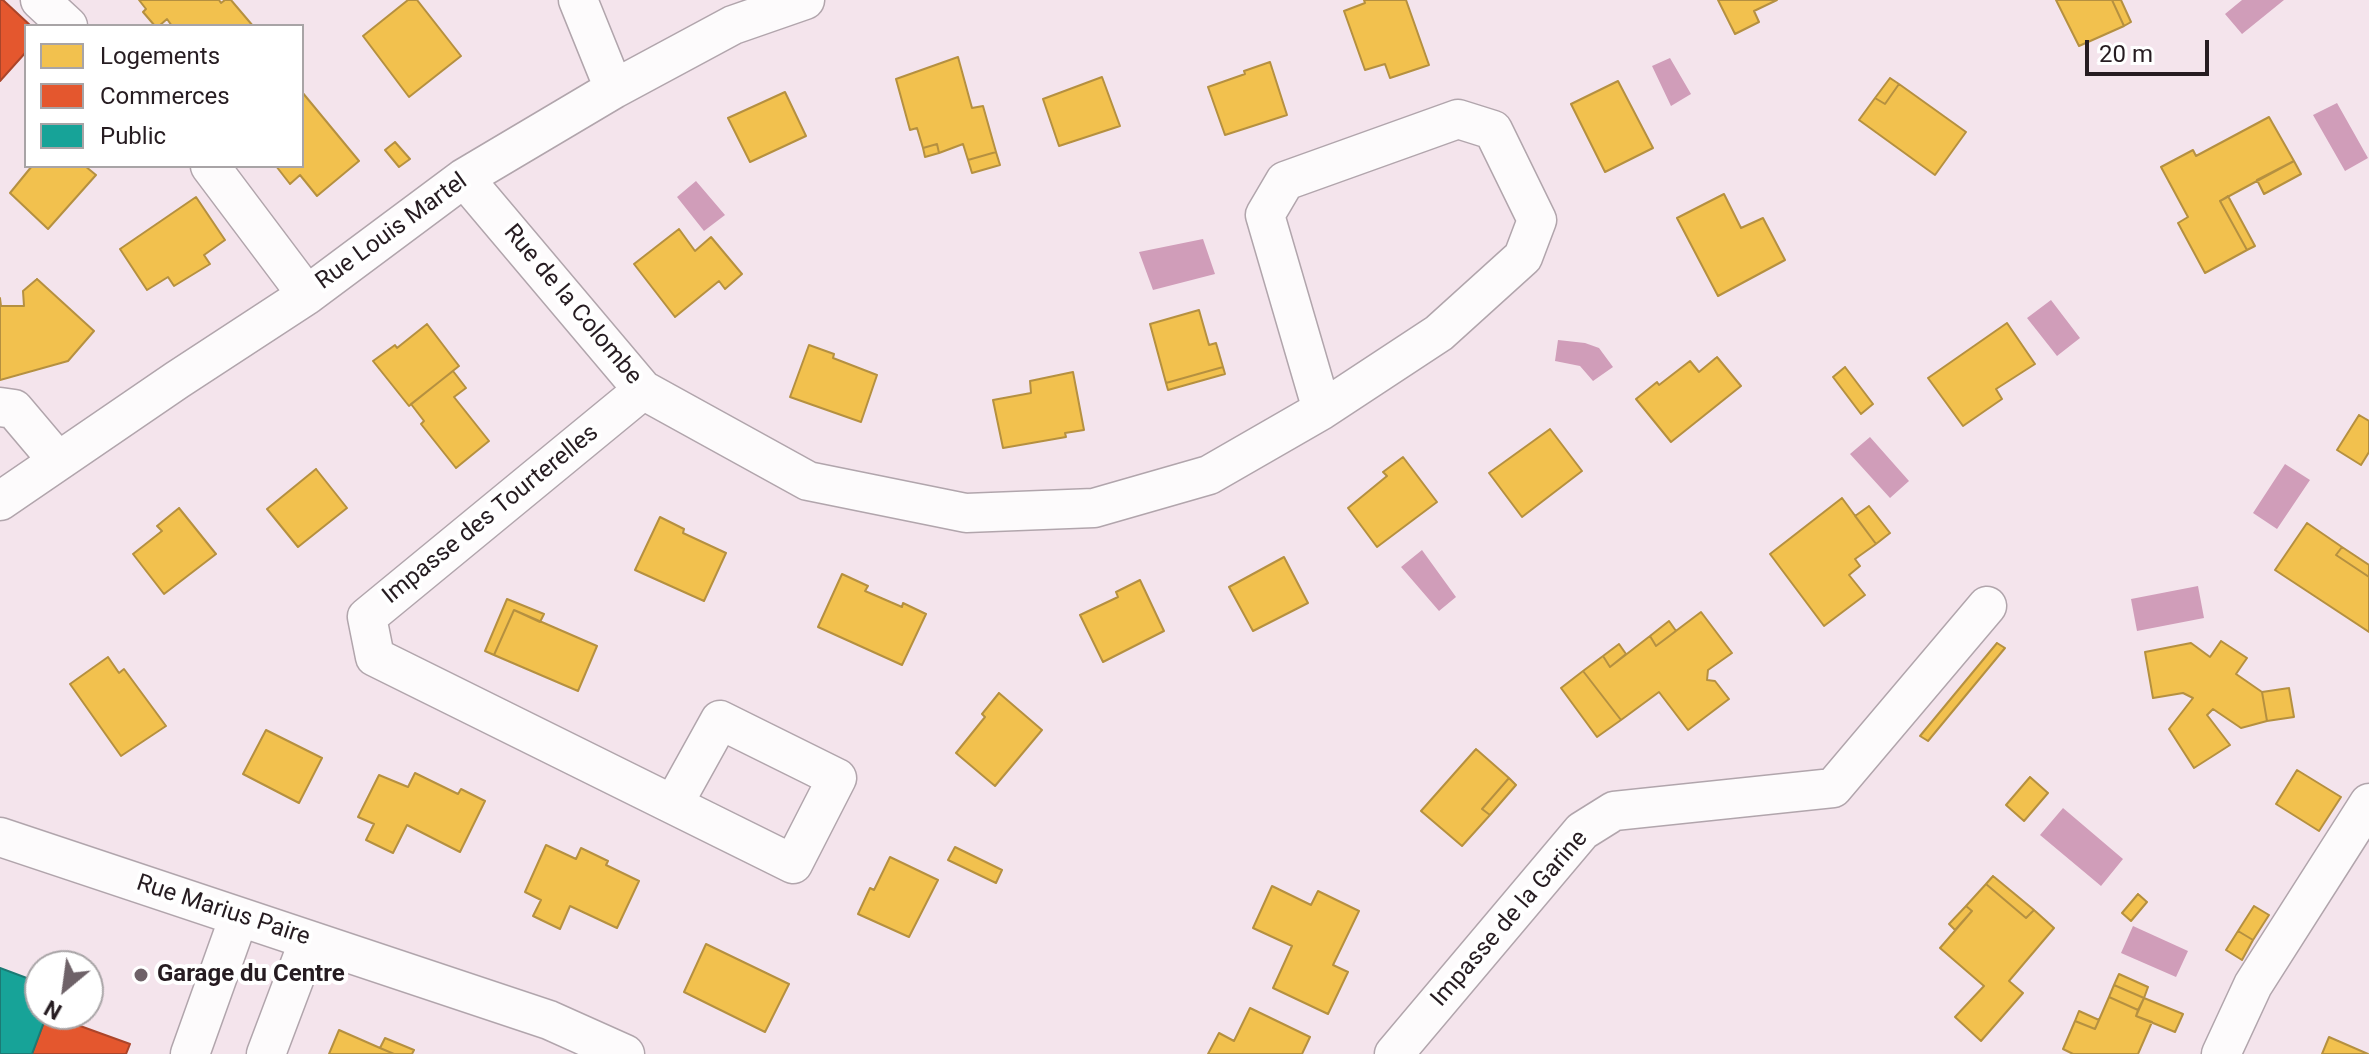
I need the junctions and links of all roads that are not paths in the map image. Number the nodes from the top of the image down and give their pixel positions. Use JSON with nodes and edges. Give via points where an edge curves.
{"nodes":[{"id":1,"x":40,"y":0,"type":"edge"},
{"id":2,"x":578,"y":0,"type":"edge"},
{"id":3,"x":805,"y":0,"type":"edge"},
{"id":4,"x":66,"y":24,"type":"edge"},
{"id":5,"x":614,"y":89,"type":"junction"},
{"id":6,"x":212,"y":168,"type":"edge"},
{"id":7,"x":464,"y":178,"type":"junction"},
{"id":8,"x":307,"y":295,"type":"junction"},
{"id":9,"x":643,"y":390,"type":"junction"},
{"id":10,"x":0,"y":407,"type":"edge"},
{"id":11,"x":1322,"y":410,"type":"junction"},
{"id":12,"x":58,"y":461,"type":"junction"},
{"id":13,"x":0,"y":501,"type":"edge"},
{"id":14,"x":1987,"y":606,"type":"dead end"},
{"id":15,"x":674,"y":803,"type":"dead end"},
{"id":16,"x":2369,"y":803,"type":"edge"},
{"id":17,"x":0,"y":837,"type":"edge"},
{"id":18,"x":239,"y":917,"type":"junction"},
{"id":19,"x":309,"y":940,"type":"junction"},
{"id":20,"x":190,"y":1054,"type":"edge"},
{"id":21,"x":266,"y":1054,"type":"edge"},
{"id":22,"x":625,"y":1054,"type":"edge"},
{"id":23,"x":1394,"y":1054,"type":"edge"},
{"id":24,"x":2221,"y":1054,"type":"edge"}],
"edges":[{"from":1,"to":4,"type":"street"},
{"from":2,"to":5,"type":"street"},
{"from":3,"to":5,"type":"street","name":"Rue Louis Martel","via":[[733,25]]},
{"from":5,"to":7,"type":"street","name":"Rue Louis Martel"},
{"from":6,"to":8,"type":"street"},
{"from":7,"to":8,"type":"street","name":"Rue Louis Martel"},
{"from":7,"to":9,"type":"street","name":"Rue de la Colombe"},
{"from":8,"to":12,"type":"street","name":"Rue Louis Martel"},
{"from":9,"to":11,"type":"street","name":"Rue de la Colombe","via":[[808,481],[966,513],[1094,508],[1209,475]]},
{"from":9,"to":15,"type":"street","name":"Impasse des Tourterelles","via":[[367,617],[375,657]]},
{"from":10,"to":12,"type":"street","via":[[14,409]]},
{"from":11,"to":11,"type":"street","name":"Rue de la Colombe","via":[[1439,333],[1523,257],[1537,220],[1493,130],[1458,119],[1285,181],[1265,215]]},
{"from":12,"to":13,"type":"street","name":"Rue Louis Martel"},
{"from":14,"to":23,"type":"street","name":"Impasse de la Garine","via":[[1833,788],[1614,811],[1582,831]]},
{"from":16,"to":24,"type":"street","via":[[2253,985]]},
{"from":17,"to":18,"type":"street","name":"Rue Marius Paire"},
{"from":18,"to":19,"type":"street","name":"Rue Marius Paire"},
{"from":18,"to":20,"type":"street"},
{"from":19,"to":21,"type":"street"},
{"from":19,"to":22,"type":"street","name":"Rue Marius Paire","via":[[549,1020]]}]}
